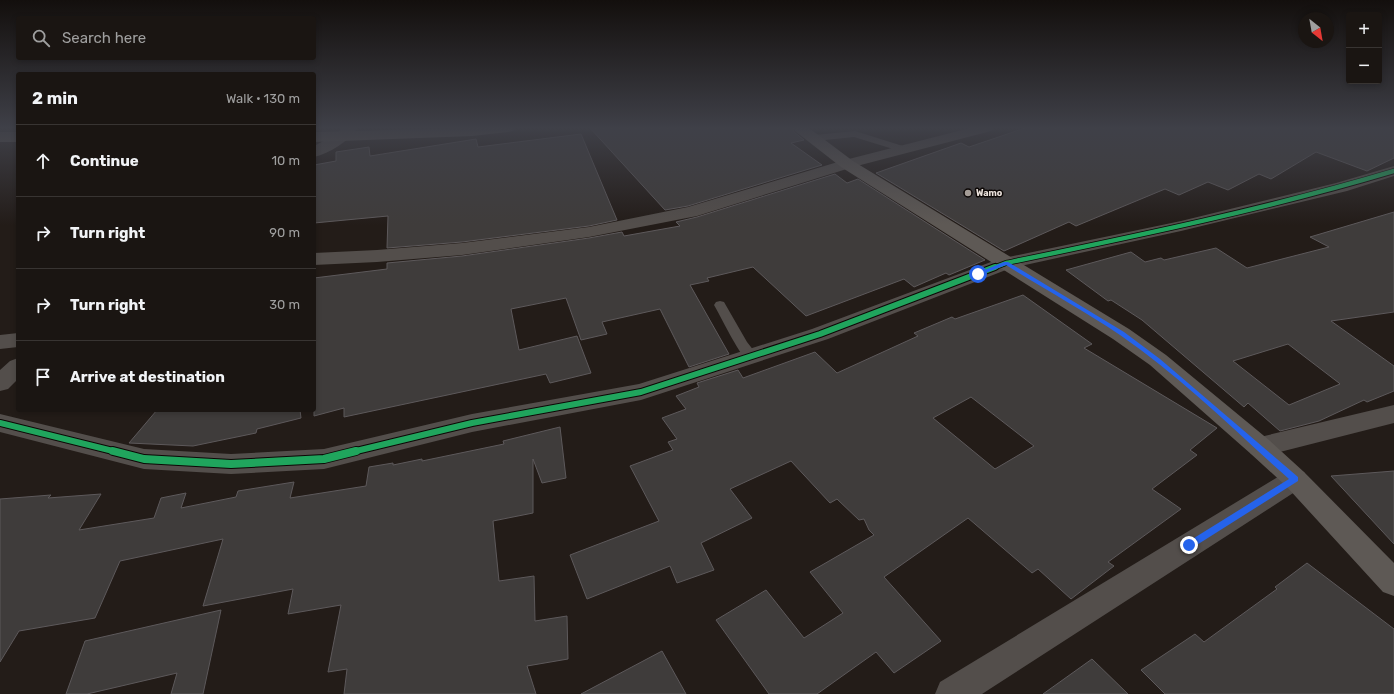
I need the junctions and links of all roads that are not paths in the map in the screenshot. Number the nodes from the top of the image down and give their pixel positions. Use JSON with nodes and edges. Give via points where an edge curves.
{"nodes":[{"id":1,"x":842,"y":160,"type":"edge"},
{"id":2,"x":859,"y":160,"type":"edge"},
{"id":3,"x":846,"y":164,"type":"junction"},
{"id":4,"x":1394,"y":171,"type":"edge"},
{"id":5,"x":316,"y":259,"type":"edge"},
{"id":6,"x":1006,"y":263,"type":"junction"},
{"id":7,"x":720,"y":305,"type":"dead end"},
{"id":8,"x":16,"y":340,"type":"edge"},
{"id":9,"x":0,"y":342,"type":"edge"},
{"id":10,"x":751,"y":356,"type":"junction"},
{"id":11,"x":16,"y":368,"type":"edge"},
{"id":12,"x":0,"y":383,"type":"edge"},
{"id":13,"x":1394,"y":414,"type":"edge"},
{"id":14,"x":0,"y":422,"type":"edge"},
{"id":15,"x":1260,"y":447,"type":"junction"},
{"id":16,"x":1295,"y":479,"type":"junction"},
{"id":17,"x":1394,"y":583,"type":"edge"},
{"id":18,"x":952,"y":694,"type":"edge"}],
"edges":[{"from":1,"to":3,"type":"street"},
{"from":2,"to":3,"type":"street"},
{"from":3,"to":5,"type":"street","via":[[691,212],[589,232],[462,249]]},
{"from":3,"to":6,"type":"street"},
{"from":4,"to":6,"type":"street","via":[[1341,187],[1181,226]]},
{"from":6,"to":10,"type":"street","via":[[820,334]]},
{"from":6,"to":15,"type":"street","via":[[1122,334],[1158,360]]},
{"from":7,"to":10,"type":"lane"},
{"from":8,"to":9,"type":"street"},
{"from":10,"to":14,"type":"street","via":[[641,392],[472,423],[324,459],[231,464],[144,459]]},
{"from":11,"to":12,"type":"street"},
{"from":13,"to":15,"type":"street"},
{"from":15,"to":16,"type":"street"},
{"from":16,"to":17,"type":"street"},
{"from":16,"to":18,"type":"street"}]}
